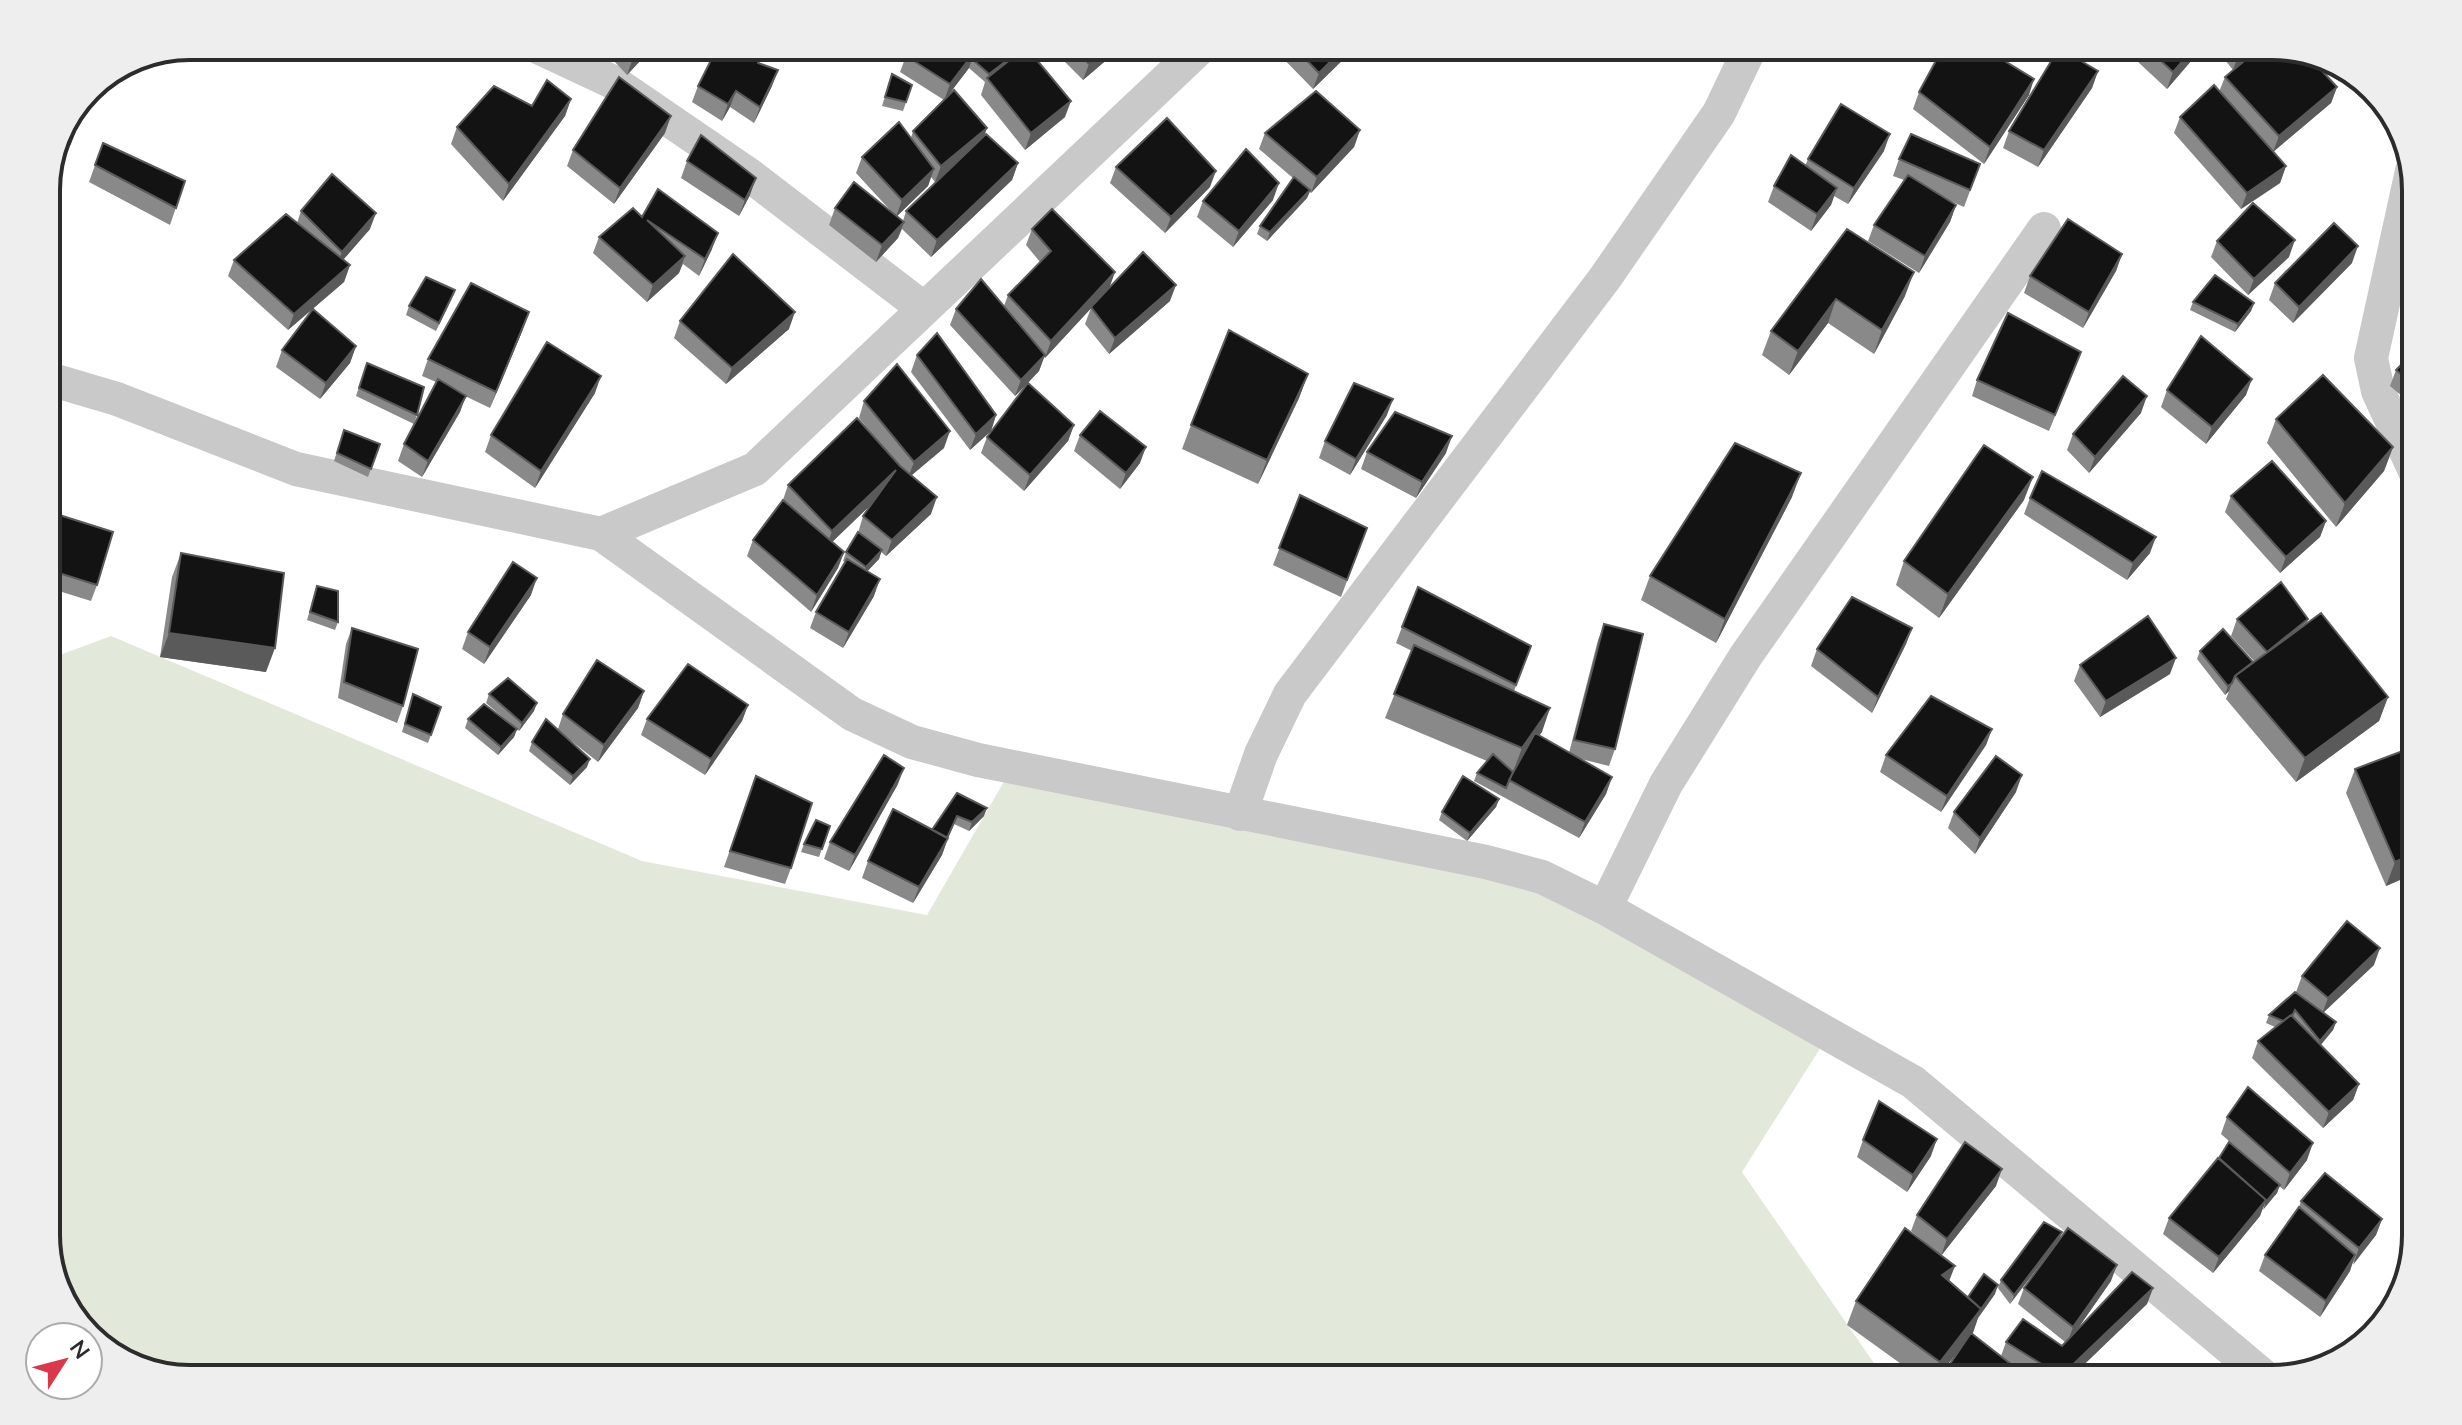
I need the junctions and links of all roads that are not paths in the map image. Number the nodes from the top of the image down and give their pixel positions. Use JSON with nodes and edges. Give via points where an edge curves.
{"nodes":[{"id":1,"x":566,"y":60,"type":"edge"},
{"id":2,"x":1187,"y":60,"type":"edge"},
{"id":3,"x":1744,"y":60,"type":"edge"},
{"id":4,"x":2402,"y":217,"type":"edge"},
{"id":5,"x":2044,"y":229,"type":"dead end"},
{"id":6,"x":923,"y":308,"type":"junction"},
{"id":7,"x":60,"y":382,"type":"edge"},
{"id":8,"x":2402,"y":443,"type":"edge"},
{"id":9,"x":601,"y":534,"type":"junction"},
{"id":10,"x":1240,"y":814,"type":"junction"},
{"id":11,"x":1605,"y":908,"type":"junction"},
{"id":12,"x":2250,"y":1365,"type":"edge"}],
"edges":[{"from":1,"to":6,"type":"street","via":[[615,83],[748,174]]},
{"from":2,"to":6,"type":"street"},
{"from":3,"to":10,"type":"street","via":[[1719,113],[1605,278],[1290,694]]},
{"from":4,"to":8,"type":"street","via":[[2371,358],[2378,391]]},
{"from":5,"to":11,"type":"street","via":[[1745,657],[1666,784]]},
{"from":6,"to":9,"type":"street","via":[[755,469]]},
{"from":7,"to":9,"type":"street","via":[[296,469]]},
{"from":9,"to":10,"type":"street","via":[[852,714],[912,742]]},
{"from":10,"to":11,"type":"street","via":[[1517,869]]},
{"from":11,"to":12,"type":"street","via":[[1913,1082]]}]}
